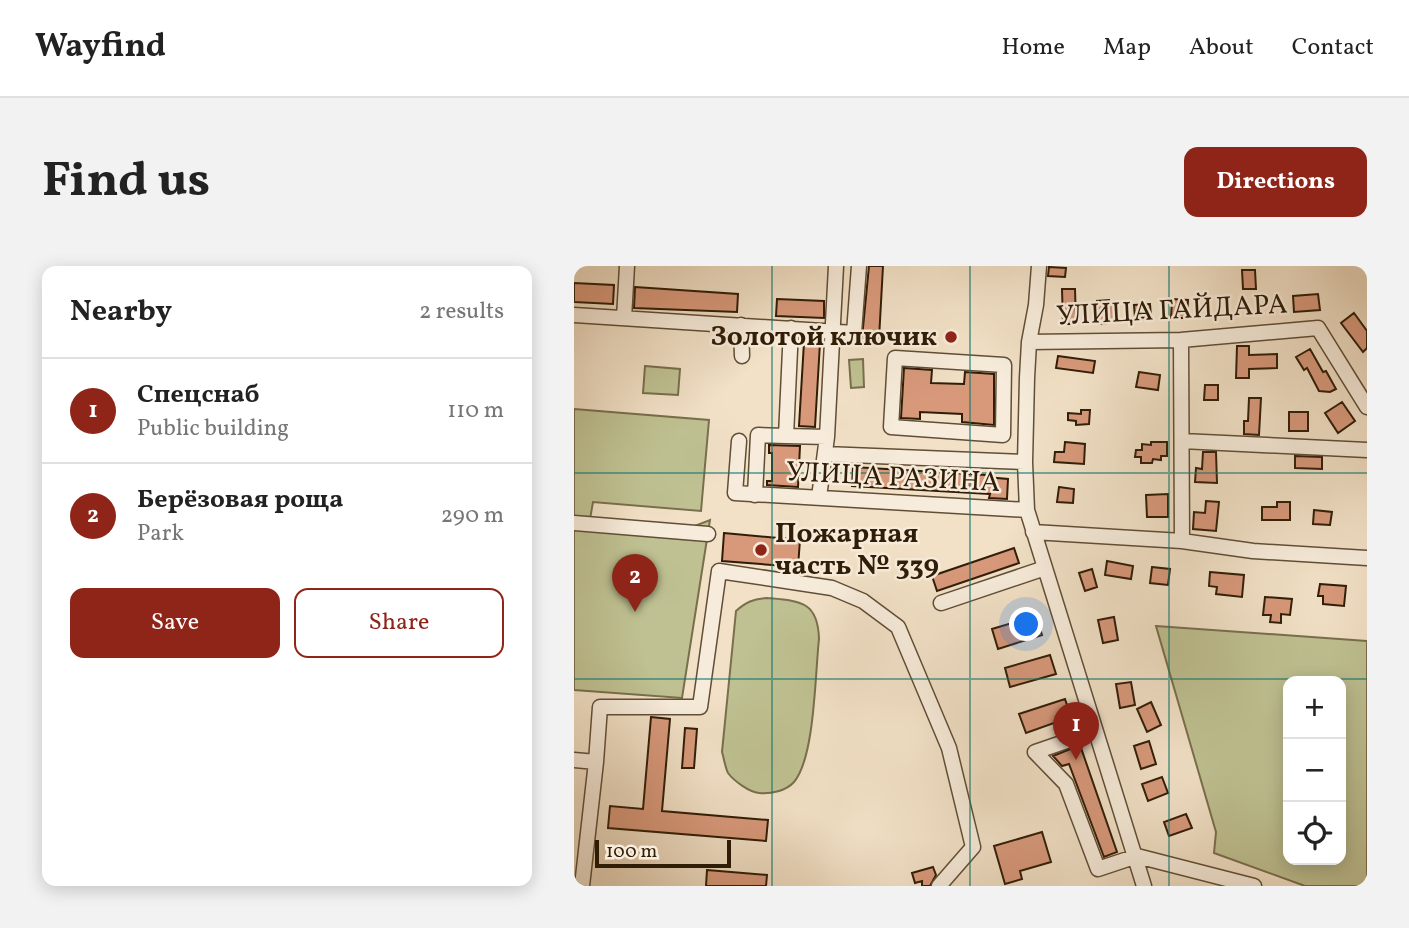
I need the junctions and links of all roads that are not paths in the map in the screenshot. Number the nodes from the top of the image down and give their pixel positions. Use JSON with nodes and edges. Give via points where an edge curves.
{"nodes":[{"id":1,"x":627,"y":266,"type":"edge"},
{"id":2,"x":836,"y":266,"type":"edge"},
{"id":3,"x":859,"y":266,"type":"edge"},
{"id":4,"x":1039,"y":266,"type":"edge"},
{"id":5,"x":574,"y":315,"type":"edge"},
{"id":6,"x":624,"y":318,"type":"junction"},
{"id":7,"x":741,"y":325,"type":"junction"},
{"id":8,"x":791,"y":328,"type":"junction"},
{"id":9,"x":834,"y":331,"type":"junction"},
{"id":10,"x":1181,"y":340,"type":"junction"},
{"id":11,"x":1029,"y":342,"type":"junction"},
{"id":12,"x":742,"y":356,"type":"dead end"},
{"id":13,"x":1004,"y":376,"type":"junction"},
{"id":14,"x":1027,"y":378,"type":"junction"},
{"id":15,"x":1367,"y":407,"type":"edge"},
{"id":16,"x":1003,"y":435,"type":"junction"},
{"id":17,"x":1026,"y":435,"type":"junction"},
{"id":18,"x":786,"y":436,"type":"junction"},
{"id":19,"x":827,"y":437,"type":"junction"},
{"id":20,"x":739,"y":441,"type":"dead end"},
{"id":21,"x":1182,"y":441,"type":"junction"},
{"id":22,"x":1367,"y":450,"type":"edge"},
{"id":23,"x":825,"y":454,"type":"junction"},
{"id":24,"x":1025,"y":462,"type":"junction"},
{"id":25,"x":755,"y":495,"type":"junction"},
{"id":26,"x":819,"y":497,"type":"junction"},
{"id":27,"x":1027,"y":510,"type":"junction"},
{"id":28,"x":574,"y":523,"type":"edge"},
{"id":29,"x":1033,"y":532,"type":"junction"},
{"id":30,"x":708,"y":534,"type":"dead end"},
{"id":31,"x":1182,"y":541,"type":"junction"},
{"id":32,"x":1367,"y":558,"type":"edge"},
{"id":33,"x":1045,"y":568,"type":"junction"},
{"id":34,"x":941,"y":603,"type":"dead end"},
{"id":35,"x":1073,"y":740,"type":"dead end"},
{"id":36,"x":574,"y":760,"type":"edge"},
{"id":37,"x":596,"y":762,"type":"junction"},
{"id":38,"x":1137,"y":856,"type":"junction"},
{"id":39,"x":582,"y":886,"type":"edge"},
{"id":40,"x":939,"y":886,"type":"edge"},
{"id":41,"x":1144,"y":886,"type":"edge"},
{"id":42,"x":1254,"y":886,"type":"edge"}],
"edges":[{"from":1,"to":6,"type":"street"},
{"from":2,"to":9,"type":"street"},
{"from":3,"to":9,"type":"street","via":[[854,333]]},
{"from":4,"to":11,"type":"street"},
{"from":5,"to":6,"type":"street"},
{"from":6,"to":7,"type":"street"},
{"from":7,"to":8,"type":"street"},
{"from":7,"to":12,"type":"street"},
{"from":8,"to":9,"type":"street"},
{"from":8,"to":18,"type":"street"},
{"from":9,"to":19,"type":"street"},
{"from":10,"to":11,"type":"street","name":"УЛИЦА ГАЙДАРА"},
{"from":10,"to":15,"type":"street","name":"УЛИЦА ГАЙДАРА","via":[[1318,328]]},
{"from":10,"to":21,"type":"street"},
{"from":11,"to":14,"type":"street"},
{"from":13,"to":14,"type":"street"},
{"from":13,"to":16,"type":"street"},
{"from":13,"to":16,"type":"street","via":[[1004,365],[895,358],[891,427]]},
{"from":14,"to":17,"type":"street"},
{"from":16,"to":17,"type":"street"},
{"from":17,"to":24,"type":"street"},
{"from":18,"to":19,"type":"street"},
{"from":18,"to":25,"type":"street","via":[[758,435]]},
{"from":19,"to":23,"type":"street"},
{"from":20,"to":25,"type":"street","via":[[735,493]]},
{"from":21,"to":22,"type":"street"},
{"from":21,"to":31,"type":"street"},
{"from":23,"to":24,"type":"street"},
{"from":23,"to":26,"type":"street"},
{"from":24,"to":27,"type":"street"},
{"from":25,"to":26,"type":"street","name":"УЛИЦА РАЗИНА"},
{"from":26,"to":27,"type":"street","name":"УЛИЦА РАЗИНА"},
{"from":27,"to":29,"type":"street"},
{"from":28,"to":30,"type":"street"},
{"from":29,"to":31,"type":"street"},
{"from":29,"to":33,"type":"street"},
{"from":31,"to":32,"type":"street","via":[[1252,551]]},
{"from":33,"to":34,"type":"street"},
{"from":33,"to":38,"type":"street"},
{"from":35,"to":38,"type":"street","via":[[1035,752],[1066,784],[1098,869]]},
{"from":36,"to":37,"type":"street"},
{"from":37,"to":39,"type":"street"},
{"from":37,"to":40,"type":"street","via":[[600,707],[700,707],[719,571],[832,588],[863,601],[898,627],[949,748],[973,847]]},
{"from":38,"to":41,"type":"street"},
{"from":38,"to":42,"type":"street"}]}
